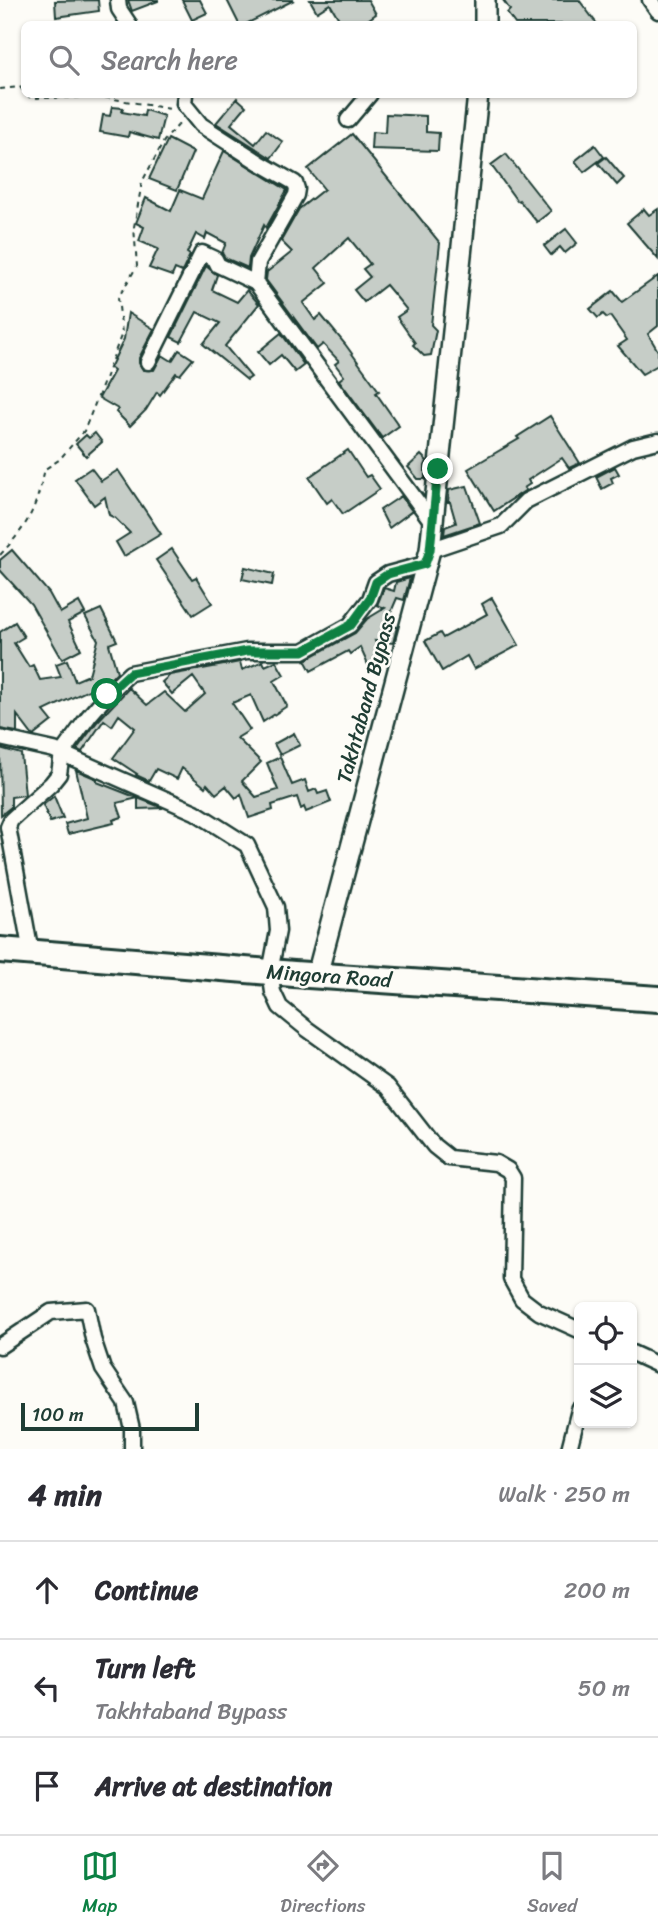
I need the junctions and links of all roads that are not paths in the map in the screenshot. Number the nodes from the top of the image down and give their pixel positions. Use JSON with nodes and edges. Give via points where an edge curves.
{"nodes":[{"id":1,"x":118,"y":0,"type":"edge"},
{"id":2,"x":650,"y":0,"type":"edge"},
{"id":3,"x":486,"y":1,"type":"edge"},
{"id":4,"x":658,"y":11,"type":"edge"},
{"id":5,"x":127,"y":21,"type":"edge"},
{"id":6,"x":485,"y":21,"type":"edge"},
{"id":7,"x":185,"y":98,"type":"edge"},
{"id":8,"x":367,"y":98,"type":"edge"},
{"id":9,"x":478,"y":98,"type":"edge"},
{"id":10,"x":348,"y":120,"type":"dead end"},
{"id":11,"x":256,"y":283,"type":"junction"},
{"id":12,"x":148,"y":362,"type":"dead end"},
{"id":13,"x":658,"y":441,"type":"edge"},
{"id":14,"x":433,"y":523,"type":"junction"},
{"id":15,"x":428,"y":557,"type":"junction"},
{"id":16,"x":0,"y":738,"type":"edge"},
{"id":17,"x":62,"y":754,"type":"junction"},
{"id":18,"x":0,"y":950,"type":"edge"},
{"id":19,"x":31,"y":953,"type":"junction"},
{"id":20,"x":270,"y":972,"type":"junction"},
{"id":21,"x":317,"y":975,"type":"junction"},
{"id":22,"x":658,"y":999,"type":"edge"},
{"id":23,"x":574,"y":1327,"type":"edge"},
{"id":24,"x":0,"y":1346,"type":"edge"},
{"id":25,"x":637,"y":1355,"type":"edge"},
{"id":26,"x":658,"y":1365,"type":"edge"},
{"id":27,"x":574,"y":1428,"type":"edge"},
{"id":28,"x":132,"y":1449,"type":"edge"},
{"id":29,"x":569,"y":1449,"type":"edge"}],
"edges":[{"from":1,"to":5,"type":"street"},
{"from":2,"to":4,"type":"street"},
{"from":3,"to":6,"type":"main road"},
{"from":7,"to":11,"type":"street","via":[[184,104],[201,125],[298,189],[258,262]]},
{"from":8,"to":10,"type":"street"},
{"from":9,"to":14,"type":"main road","name":"Takhtaband Bypass"},
{"from":11,"to":12,"type":"street","via":[[202,253]]},
{"from":11,"to":14,"type":"street"},
{"from":13,"to":15,"type":"street","via":[[633,447],[526,501],[501,526]]},
{"from":14,"to":15,"type":"main road","name":"Takhtaband Bypass"},
{"from":15,"to":17,"type":"street","via":[[376,582],[351,625],[303,651],[247,651],[130,673],[107,694]]},
{"from":15,"to":21,"type":"main road","name":"Takhtaband Bypass"},
{"from":16,"to":17,"type":"street"},
{"from":17,"to":19,"type":"street","via":[[59,774],[8,827]]},
{"from":17,"to":20,"type":"street","via":[[195,812],[247,845],[276,906],[278,930]]},
{"from":18,"to":19,"type":"highway","name":"Mingora Road"},
{"from":19,"to":20,"type":"highway","name":"Mingora Road"},
{"from":20,"to":21,"type":"highway","name":"Mingora Road"},
{"from":20,"to":23,"type":"street","via":[[280,1007],[388,1087],[434,1146],[449,1157],[496,1163],[508,1170],[513,1178],[511,1279],[522,1299],[539,1312]]},
{"from":21,"to":22,"type":"highway","name":"Mingora Road"},
{"from":24,"to":28,"type":"street","via":[[51,1312],[87,1309],[103,1369],[126,1403]]},
{"from":25,"to":26,"type":"street"},
{"from":27,"to":29,"type":"street"}]}
